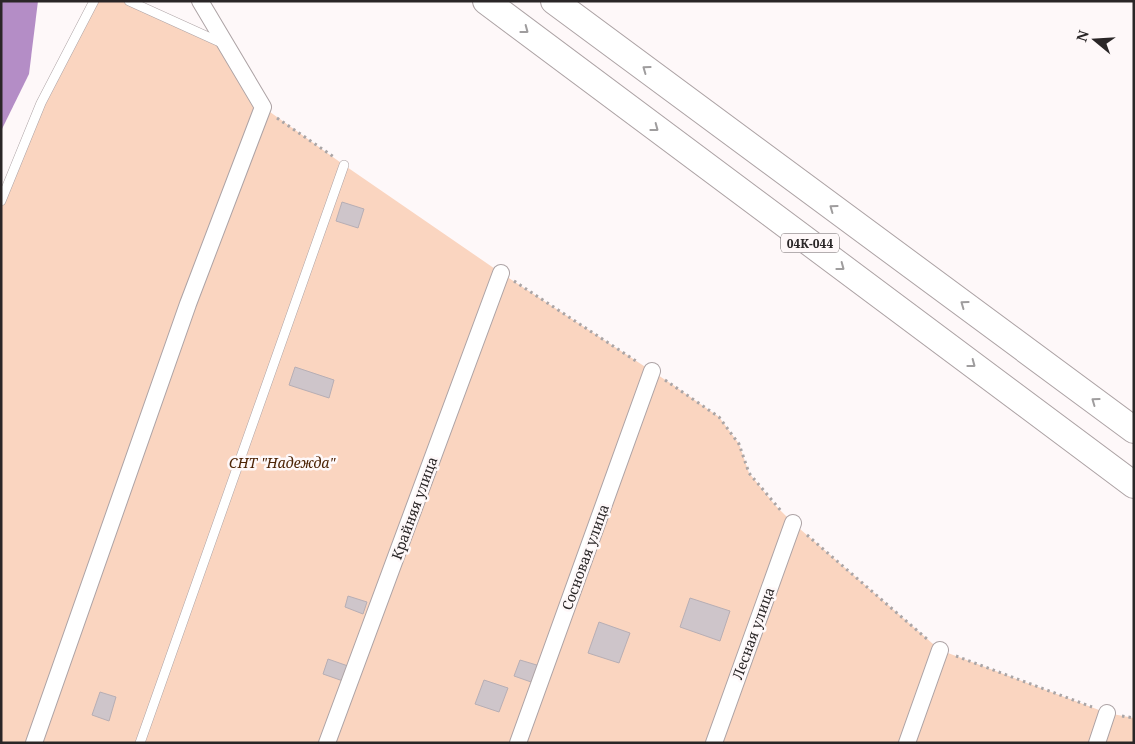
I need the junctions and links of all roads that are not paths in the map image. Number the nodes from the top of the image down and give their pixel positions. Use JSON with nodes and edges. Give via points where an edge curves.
{"nodes":[{"id":1,"x":94,"y":1,"type":"edge"},
{"id":2,"x":129,"y":1,"type":"edge"},
{"id":3,"x":200,"y":1,"type":"edge"},
{"id":4,"x":486,"y":1,"type":"edge"},
{"id":5,"x":554,"y":1,"type":"edge"},
{"id":6,"x":226,"y":45,"type":"junction"},
{"id":7,"x":344,"y":165,"type":"road end"},
{"id":8,"x":1,"y":201,"type":"edge"},
{"id":9,"x":501,"y":273,"type":"dead end"},
{"id":10,"x":652,"y":371,"type":"dead end"},
{"id":11,"x":1134,"y":430,"type":"edge"},
{"id":12,"x":1134,"y":485,"type":"edge"},
{"id":13,"x":793,"y":523,"type":"dead end"},
{"id":14,"x":940,"y":650,"type":"dead end"},
{"id":15,"x":1107,"y":713,"type":"dead end"},
{"id":16,"x":34,"y":743,"type":"edge"},
{"id":17,"x":140,"y":743,"type":"edge"},
{"id":18,"x":327,"y":743,"type":"edge"},
{"id":19,"x":518,"y":743,"type":"edge"},
{"id":20,"x":714,"y":743,"type":"edge"},
{"id":21,"x":907,"y":743,"type":"edge"},
{"id":22,"x":1097,"y":743,"type":"edge"}],
"edges":[{"from":1,"to":8,"type":"lane","via":[[41,103]]},
{"from":2,"to":6,"type":"lane"},
{"from":3,"to":6,"type":"street"},
{"from":4,"to":12,"type":"main road","number":"04К-044","one_way":true},
{"from":11,"to":5,"type":"main road","number":"04К-044","one_way":true},
{"from":6,"to":16,"type":"street","via":[[263,107],[188,304]]},
{"from":7,"to":17,"type":"lane"},
{"from":9,"to":18,"type":"street","name":"Крайняя улица"},
{"from":10,"to":19,"type":"street","name":"Сосновая улица"},
{"from":13,"to":20,"type":"street","name":"Лесная улица"},
{"from":14,"to":21,"type":"street"},
{"from":15,"to":22,"type":"street"}]}
